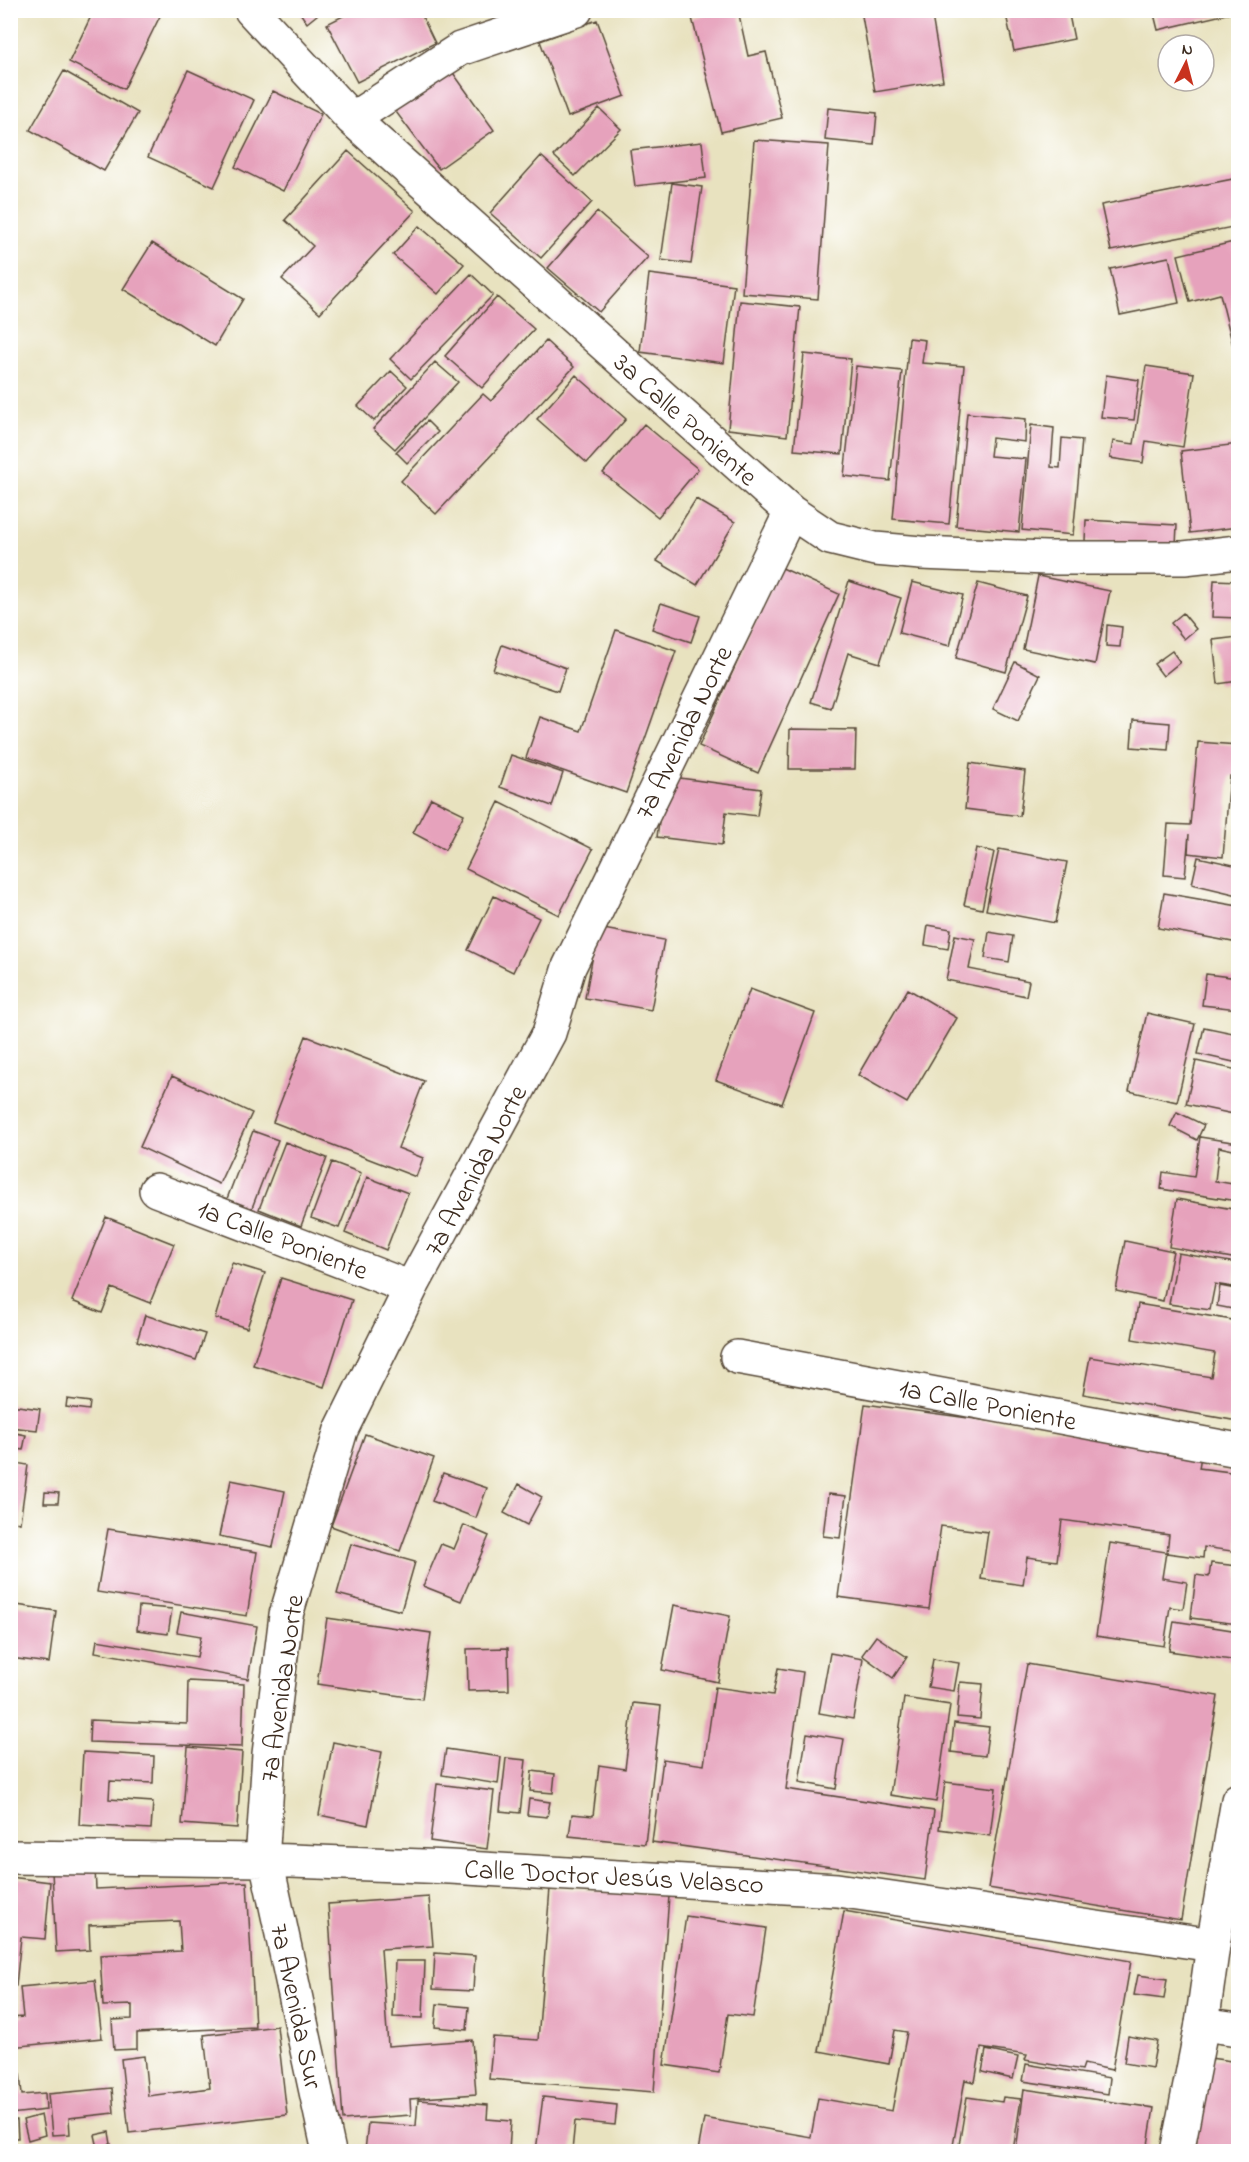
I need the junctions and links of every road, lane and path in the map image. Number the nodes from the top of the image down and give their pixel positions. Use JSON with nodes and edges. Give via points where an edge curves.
{"nodes":[{"id":1,"x":251,"y":10,"type":"edge"},
{"id":2,"x":576,"y":10,"type":"edge"},
{"id":3,"x":352,"y":119,"type":"junction"},
{"id":4,"x":791,"y":512,"type":"junction"},
{"id":5,"x":1239,"y":552,"type":"edge"},
{"id":6,"x":156,"y":1190,"type":"dead end"},
{"id":7,"x":411,"y":1288,"type":"junction"},
{"id":8,"x":737,"y":1357,"type":"dead end"},
{"id":9,"x":1239,"y":1450,"type":"edge"},
{"id":10,"x":1239,"y":1800,"type":"edge"},
{"id":11,"x":10,"y":1857,"type":"edge"},
{"id":12,"x":265,"y":1860,"type":"junction"},
{"id":13,"x":1213,"y":1945,"type":"junction"},
{"id":14,"x":1202,"y":2024,"type":"junction"},
{"id":15,"x":1239,"y":2029,"type":"edge"},
{"id":16,"x":329,"y":2151,"type":"edge"},
{"id":17,"x":1177,"y":2151,"type":"edge"}],
"edges":[{"from":1,"to":3,"type":"street","name":"3a Calle Poniente"},
{"from":2,"to":3,"type":"street","via":[[460,49]]},
{"from":3,"to":4,"type":"street","name":"3a Calle Poniente"},
{"from":4,"to":5,"type":"street","name":"3a Calle Poniente","via":[[830,538],[875,549],[1081,558],[1184,558]]},
{"from":4,"to":7,"type":"street","name":"7a Avenida Norte","via":[[569,967],[549,1033]]},
{"from":6,"to":7,"type":"street","name":"1a Calle Poniente"},
{"from":7,"to":12,"type":"street","name":"7a Avenida Norte","via":[[341,1430],[286,1615],[269,1754]]},
{"from":8,"to":9,"type":"street","name":"1a Calle Poniente"},
{"from":10,"to":13,"type":"street"},
{"from":11,"to":12,"type":"street","name":"Calle Doctor Jesús Velasco"},
{"from":12,"to":13,"type":"street","name":"Calle Doctor Jesús Velasco","via":[[837,1890]]},
{"from":12,"to":16,"type":"street","name":"7a Avenida Sur"},
{"from":13,"to":14,"type":"street"},
{"from":14,"to":15,"type":"street"},
{"from":14,"to":17,"type":"street"}]}
